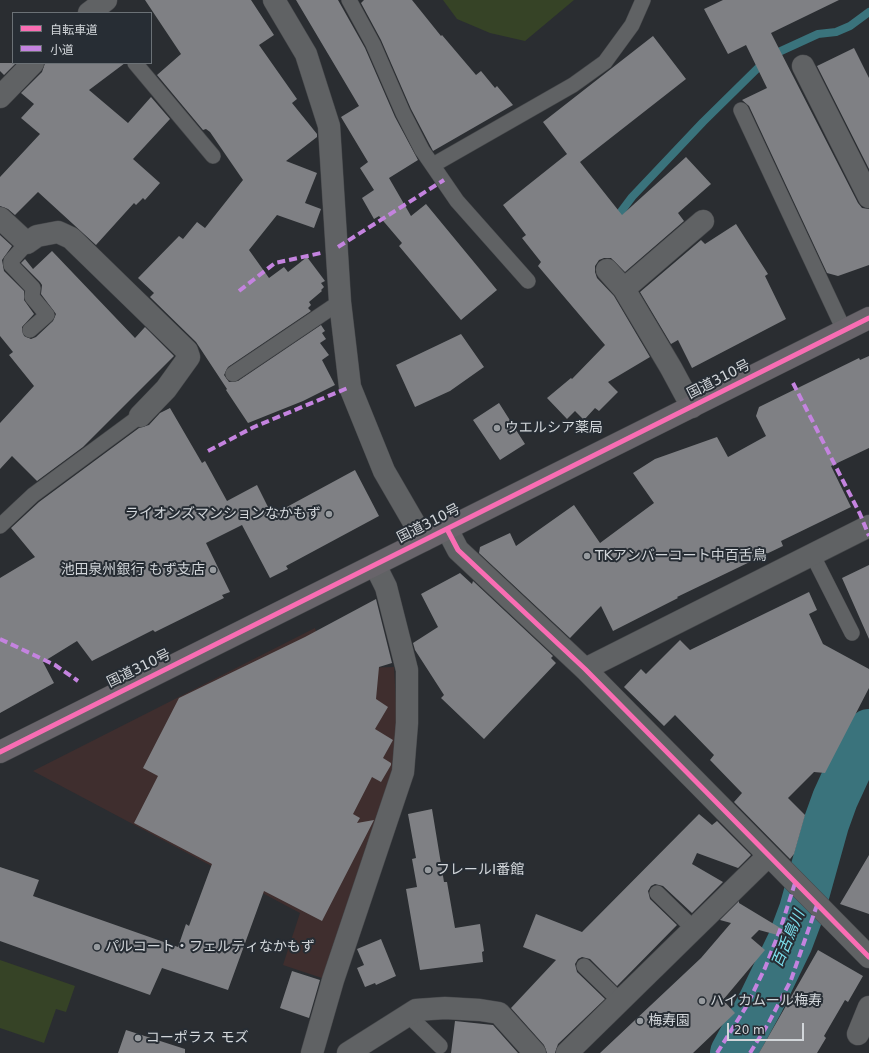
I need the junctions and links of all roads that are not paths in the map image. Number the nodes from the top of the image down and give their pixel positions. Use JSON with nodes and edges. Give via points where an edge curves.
{"nodes":[{"id":1,"x":274,"y":0,"type":"edge"},
{"id":2,"x":349,"y":0,"type":"edge"},
{"id":3,"x":643,"y":0,"type":"edge"},
{"id":4,"x":32,"y":64,"type":"edge"},
{"id":5,"x":136,"y":64,"type":"edge"},
{"id":6,"x":803,"y":66,"type":"dead end"},
{"id":7,"x":0,"y":97,"type":"edge"},
{"id":8,"x":740,"y":110,"type":"dead end"},
{"id":9,"x":213,"y":156,"type":"dead end"},
{"id":10,"x":433,"y":165,"type":"junction"},
{"id":11,"x":869,"y":197,"type":"edge"},
{"id":12,"x":0,"y":218,"type":"edge"},
{"id":13,"x":703,"y":221,"type":"dead end"},
{"id":14,"x":27,"y":243,"type":"junction"},
{"id":15,"x":607,"y":270,"type":"dead end"},
{"id":16,"x":528,"y":281,"type":"dead end"},
{"id":17,"x":624,"y":290,"type":"junction"},
{"id":18,"x":340,"y":302,"type":"junction"},
{"id":19,"x":869,"y":318,"type":"edge"},
{"id":20,"x":30,"y":330,"type":"dead end"},
{"id":21,"x":844,"y":330,"type":"junction"},
{"id":22,"x":233,"y":374,"type":"dead end"},
{"id":23,"x":692,"y":407,"type":"junction"},
{"id":24,"x":140,"y":416,"type":"joint"},
{"id":25,"x":0,"y":526,"type":"edge"},
{"id":26,"x":869,"y":526,"type":"edge"},
{"id":27,"x":447,"y":529,"type":"junction"},
{"id":28,"x":424,"y":540,"type":"junction"},
{"id":29,"x":812,"y":554,"type":"junction"},
{"id":30,"x":375,"y":565,"type":"junction"},
{"id":31,"x":852,"y":633,"type":"dead end"},
{"id":32,"x":585,"y":668,"type":"junction"},
{"id":33,"x":0,"y":752,"type":"edge"},
{"id":34,"x":768,"y":856,"type":"junction"},
{"id":35,"x":657,"y":893,"type":"dead end"},
{"id":36,"x":694,"y":929,"type":"junction"},
{"id":37,"x":869,"y":957,"type":"edge"},
{"id":38,"x":584,"y":966,"type":"dead end"},
{"id":39,"x":620,"y":1001,"type":"junction"},
{"id":40,"x":869,"y":1007,"type":"edge"},
{"id":41,"x":408,"y":1014,"type":"junction"},
{"id":42,"x":858,"y":1034,"type":"dead end"},
{"id":43,"x":440,"y":1046,"type":"dead end"},
{"id":44,"x":312,"y":1053,"type":"edge"},
{"id":45,"x":348,"y":1053,"type":"edge"},
{"id":46,"x":535,"y":1053,"type":"edge"},
{"id":47,"x":567,"y":1053,"type":"edge"}],
"edges":[{"from":1,"to":18,"type":"street","via":[[306,54],[329,126]]},
{"from":2,"to":10,"type":"lane","via":[[373,44],[403,113]]},
{"from":3,"to":10,"type":"lane","via":[[632,25],[605,62],[573,85]]},
{"from":4,"to":7,"type":"street"},
{"from":5,"to":9,"type":"lane"},
{"from":6,"to":11,"type":"street"},
{"from":8,"to":21,"type":"lane"},
{"from":10,"to":16,"type":"lane","via":[[458,201]]},
{"from":12,"to":14,"type":"street"},
{"from":13,"to":17,"type":"street"},
{"from":14,"to":20,"type":"lane","via":[[10,261],[33,288],[32,297],[47,315]]},
{"from":14,"to":24,"type":"street","via":[[37,236],[58,232],[71,238],[187,351],[189,357],[166,389]]},
{"from":15,"to":17,"type":"street"},
{"from":17,"to":23,"type":"street"},
{"from":18,"to":22,"type":"lane"},
{"from":18,"to":28,"type":"street","via":[[350,387],[384,470]]},
{"from":19,"to":21,"type":"highway","name":"国道310号"},
{"from":21,"to":23,"type":"highway","name":"国道310号"},
{"from":23,"to":27,"type":"highway","name":"国道310号"},
{"from":24,"to":25,"type":"lane","via":[[33,495]]},
{"from":26,"to":29,"type":"street"},
{"from":27,"to":28,"type":"highway","name":"国道310号"},
{"from":27,"to":32,"type":"street","via":[[458,550]]},
{"from":28,"to":30,"type":"highway","name":"国道310号"},
{"from":29,"to":31,"type":"lane"},
{"from":29,"to":32,"type":"street"},
{"from":30,"to":33,"type":"highway","name":"国道310号"},
{"from":30,"to":44,"type":"street","via":[[386,587],[406,670],[407,723],[403,772],[333,980]]},
{"from":32,"to":34,"type":"street"},
{"from":34,"to":36,"type":"street"},
{"from":34,"to":37,"type":"street"},
{"from":35,"to":36,"type":"lane"},
{"from":36,"to":39,"type":"street"},
{"from":38,"to":39,"type":"lane"},
{"from":39,"to":47,"type":"street"},
{"from":40,"to":42,"type":"street"},
{"from":41,"to":43,"type":"lane"},
{"from":41,"to":45,"type":"street"},
{"from":41,"to":46,"type":"street","via":[[416,1010],[445,1008],[499,1013]]}]}
